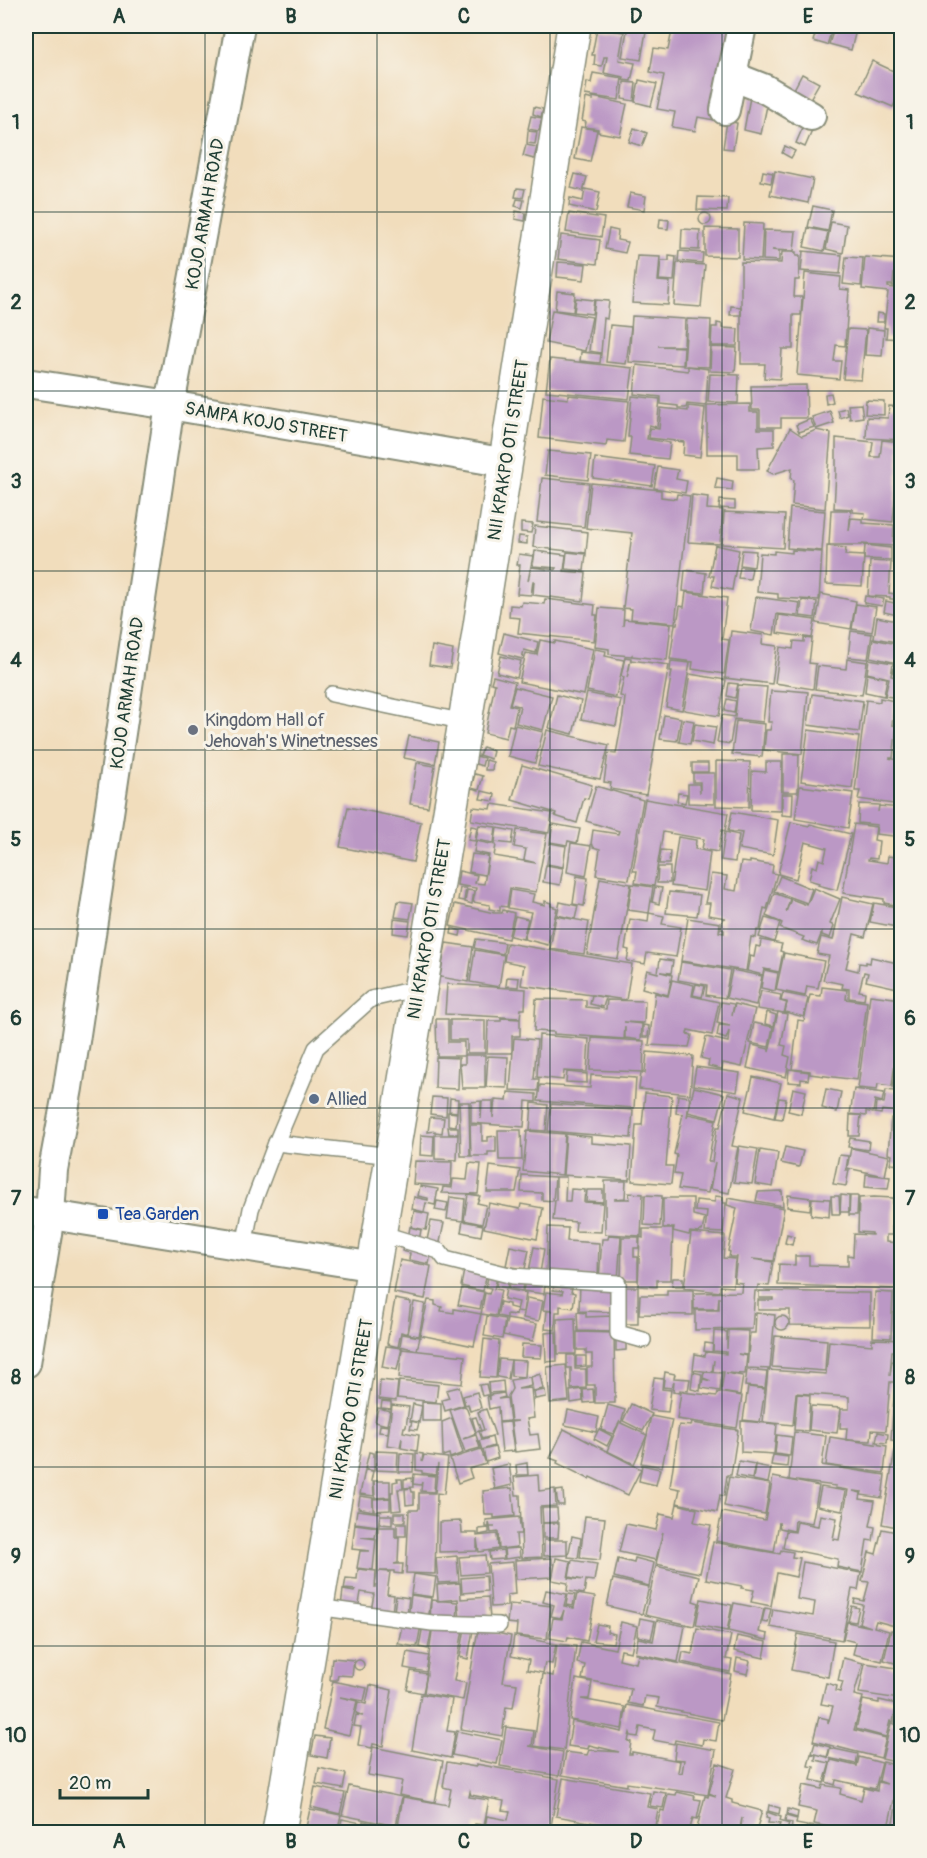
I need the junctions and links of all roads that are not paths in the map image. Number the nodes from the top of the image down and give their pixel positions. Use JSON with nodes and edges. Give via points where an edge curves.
{"nodes":[{"id":1,"x":240,"y":26,"type":"edge"},
{"id":2,"x":574,"y":26,"type":"edge"},
{"id":3,"x":742,"y":26,"type":"edge"},
{"id":4,"x":732,"y":76,"type":"junction"},
{"id":5,"x":726,"y":110,"type":"dead end"},
{"id":6,"x":811,"y":116,"type":"dead end"},
{"id":7,"x":26,"y":383,"type":"edge"},
{"id":8,"x":170,"y":405,"type":"junction"},
{"id":9,"x":507,"y":463,"type":"junction"},
{"id":10,"x":332,"y":694,"type":"dead end"},
{"id":11,"x":465,"y":722,"type":"junction"},
{"id":12,"x":420,"y":988,"type":"junction"},
{"id":13,"x":276,"y":1143,"type":"junction"},
{"id":14,"x":392,"y":1156,"type":"junction"},
{"id":15,"x":38,"y":1213,"type":"edge"},
{"id":16,"x":380,"y":1233,"type":"junction"},
{"id":17,"x":244,"y":1246,"type":"junction"},
{"id":18,"x":375,"y":1267,"type":"junction"},
{"id":19,"x":643,"y":1340,"type":"dead end"},
{"id":20,"x":26,"y":1363,"type":"edge"},
{"id":21,"x":317,"y":1607,"type":"junction"},
{"id":22,"x":499,"y":1625,"type":"dead end"},
{"id":23,"x":279,"y":1833,"type":"edge"}],
"edges":[{"from":1,"to":8,"type":"street","name":"KOJO ARMAH ROAD"},
{"from":2,"to":9,"type":"street","name":"NII KPAKPO OTI STREET"},
{"from":3,"to":4,"type":"street"},
{"from":4,"to":5,"type":"street"},
{"from":4,"to":6,"type":"street","via":[[765,89]]},
{"from":7,"to":8,"type":"street","name":"SAMPA KOJO STREET"},
{"from":8,"to":9,"type":"street","name":"SAMPA KOJO STREET"},
{"from":8,"to":15,"type":"street","name":"KOJO ARMAH ROAD","via":[[68,1088],[53,1170]]},
{"from":9,"to":11,"type":"street","name":"NII KPAKPO OTI STREET"},
{"from":10,"to":11,"type":"lane"},
{"from":11,"to":12,"type":"street","name":"NII KPAKPO OTI STREET"},
{"from":12,"to":13,"type":"lane","via":[[371,999],[316,1048]]},
{"from":12,"to":14,"type":"street","name":"NII KPAKPO OTI STREET"},
{"from":13,"to":14,"type":"lane"},
{"from":13,"to":17,"type":"lane","via":[[251,1209]]},
{"from":14,"to":16,"type":"street","name":"NII KPAKPO OTI STREET"},
{"from":15,"to":17,"type":"street"},
{"from":15,"to":20,"type":"street","name":"KOJO ARMAH ROAD"},
{"from":16,"to":18,"type":"street","name":"NII KPAKPO OTI STREET"},
{"from":16,"to":19,"type":"lane","via":[[439,1251],[444,1259],[513,1276],[618,1283],[618,1333]]},
{"from":17,"to":18,"type":"street"},
{"from":18,"to":21,"type":"street","name":"NII KPAKPO OTI STREET"},
{"from":21,"to":22,"type":"lane","via":[[432,1623]]},
{"from":21,"to":23,"type":"street","name":"NII KPAKPO OTI STREET"}]}
